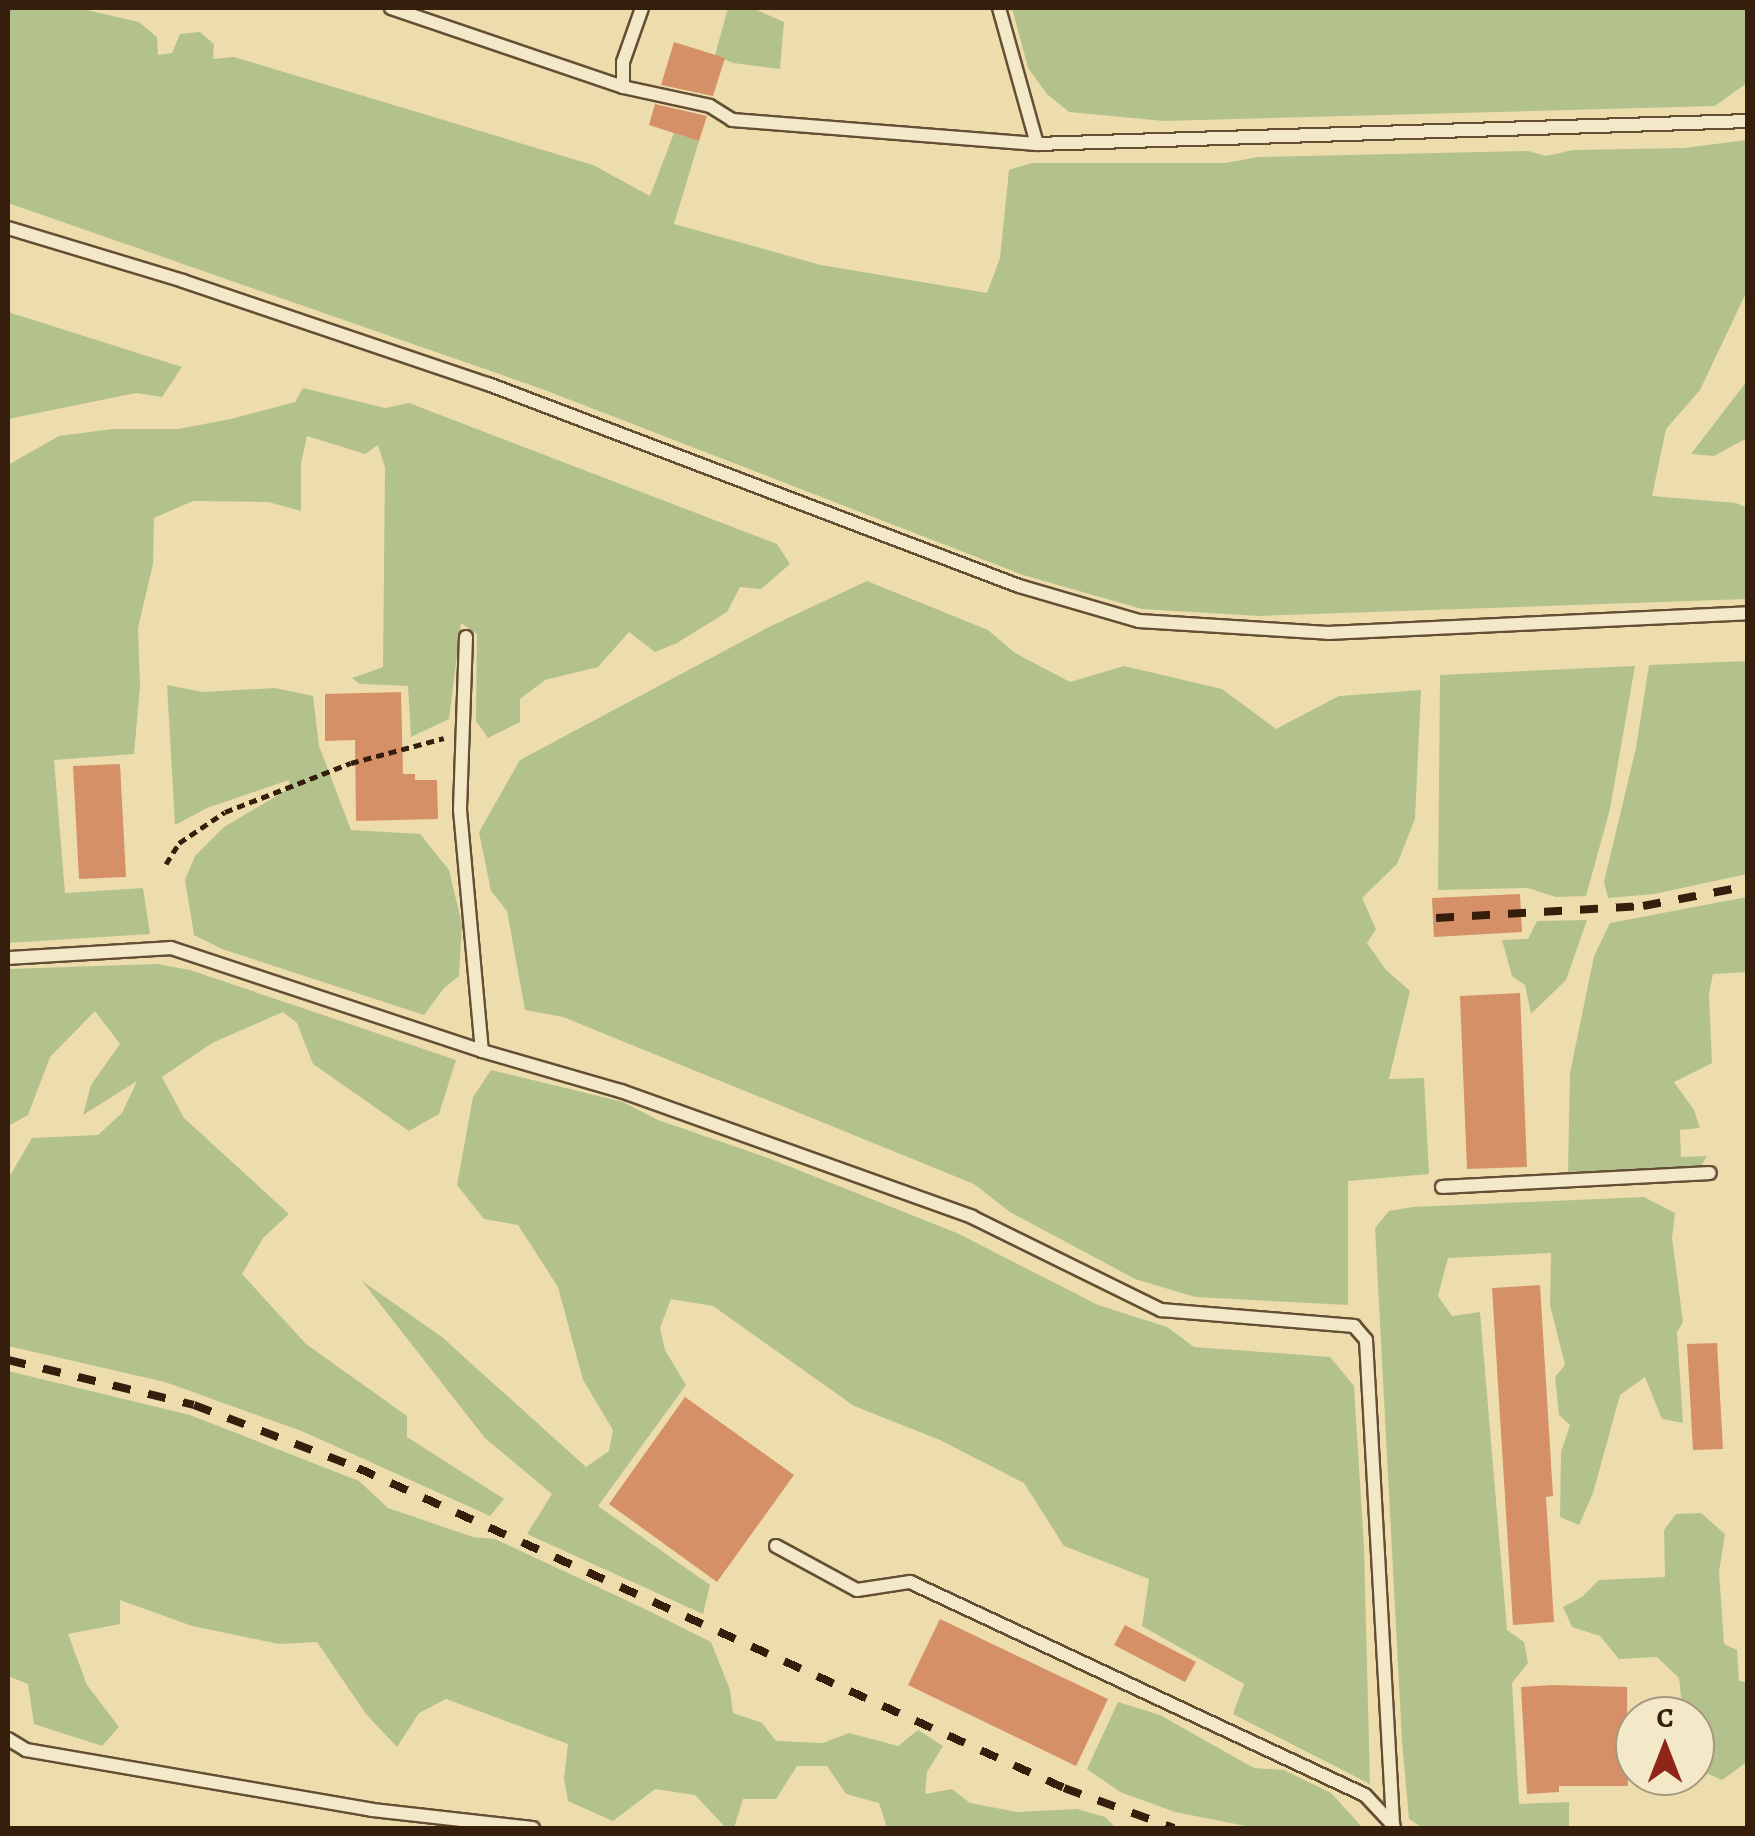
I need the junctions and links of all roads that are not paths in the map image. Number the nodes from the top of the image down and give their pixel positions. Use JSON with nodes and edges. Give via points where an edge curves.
{"nodes":[{"id":1,"x":391,"y":8,"type":"edge"},
{"id":2,"x":642,"y":8,"type":"edge"},
{"id":3,"x":999,"y":8,"type":"edge"},
{"id":4,"x":624,"y":87,"type":"junction"},
{"id":5,"x":1748,"y":121,"type":"edge"},
{"id":6,"x":1038,"y":144,"type":"junction"},
{"id":7,"x":8,"y":228,"type":"edge"},
{"id":8,"x":1748,"y":612,"type":"edge"},
{"id":9,"x":466,"y":637,"type":"dead end"},
{"id":10,"x":8,"y":958,"type":"edge"},
{"id":11,"x":482,"y":1051,"type":"junction"},
{"id":12,"x":1710,"y":1174,"type":"dead end"},
{"id":13,"x":1442,"y":1188,"type":"dead end"},
{"id":14,"x":776,"y":1546,"type":"dead end"},
{"id":15,"x":8,"y":1739,"type":"edge"},
{"id":16,"x":1394,"y":1825,"type":"edge"},
{"id":17,"x":533,"y":1828,"type":"edge"}],
"edges":[{"from":1,"to":4,"type":"lane"},
{"from":2,"to":4,"type":"lane","via":[[624,62]]},
{"from":3,"to":6,"type":"lane"},
{"from":4,"to":6,"type":"lane","via":[[710,106],[732,120]]},
{"from":5,"to":6,"type":"lane"},
{"from":7,"to":8,"type":"lane","via":[[488,384],[1019,586],[1139,621],[1328,633]]},
{"from":9,"to":11,"type":"lane","via":[[460,810]]},
{"from":10,"to":11,"type":"lane","via":[[172,948]]},
{"from":11,"to":16,"type":"lane","via":[[620,1091],[972,1217],[1161,1310],[1354,1326],[1366,1340]]},
{"from":12,"to":13,"type":"lane"},
{"from":14,"to":16,"type":"lane","via":[[857,1590],[910,1582],[1364,1795]]},
{"from":15,"to":17,"type":"lane","via":[[26,1750],[372,1810]]}]}
